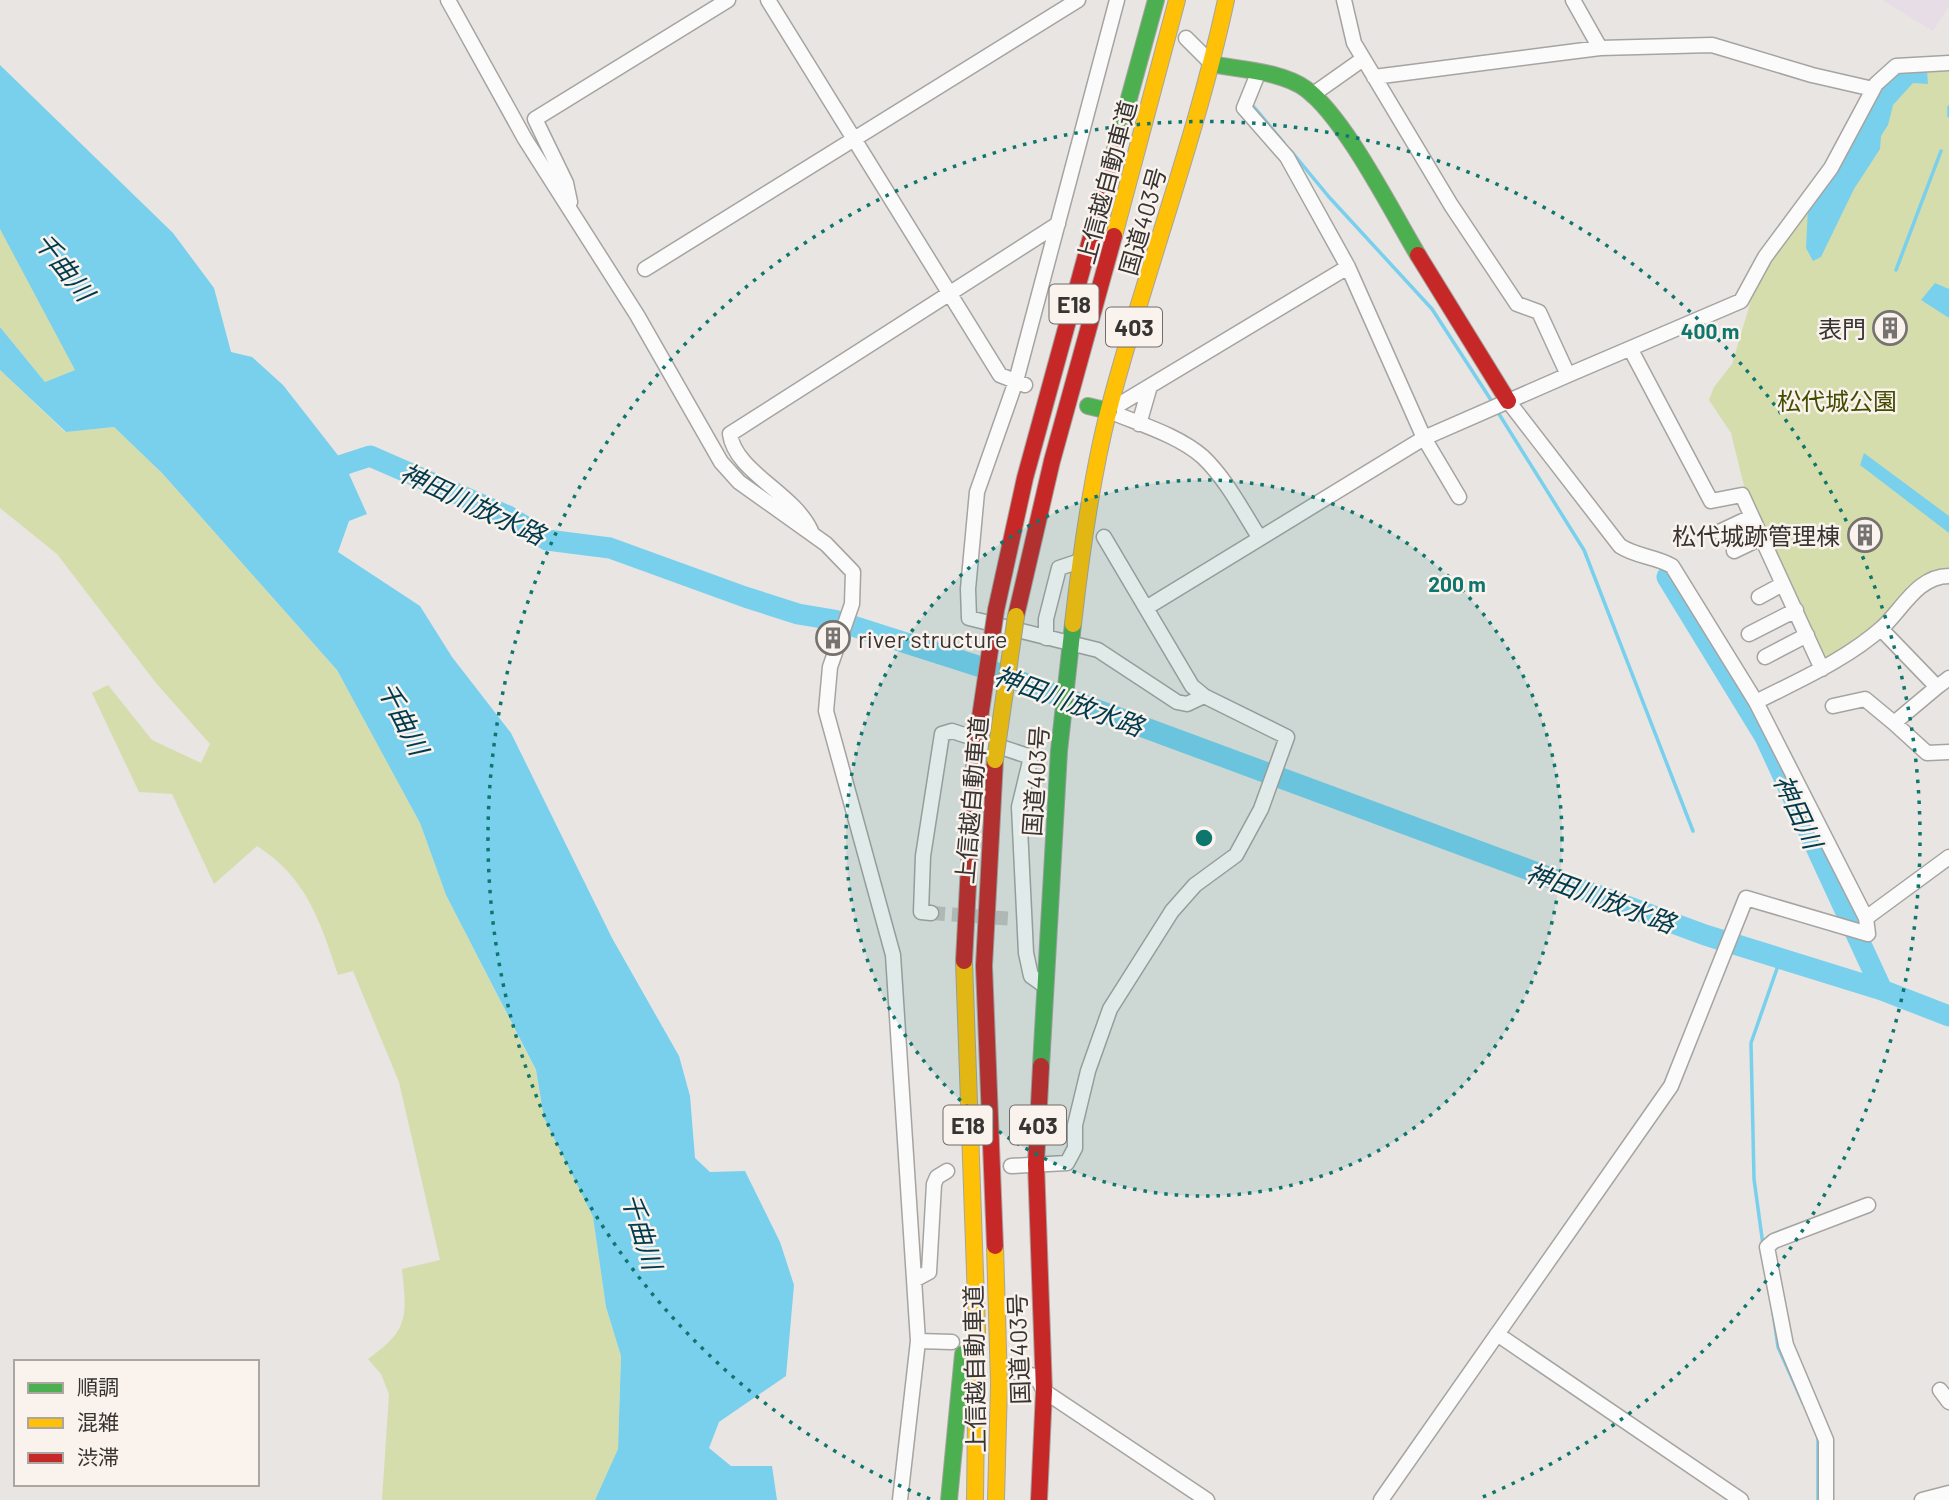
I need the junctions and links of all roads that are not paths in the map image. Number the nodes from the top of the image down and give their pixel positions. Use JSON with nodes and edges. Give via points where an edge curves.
{"nodes":[{"id":1,"x":448,"y":0,"type":"edge"},
{"id":2,"x":728,"y":0,"type":"edge"},
{"id":3,"x":768,"y":0,"type":"edge"},
{"id":4,"x":1079,"y":0,"type":"edge"},
{"id":5,"x":1117,"y":0,"type":"edge"},
{"id":6,"x":1156,"y":0,"type":"edge"},
{"id":7,"x":1177,"y":0,"type":"edge"},
{"id":8,"x":1226,"y":0,"type":"edge"},
{"id":9,"x":1344,"y":0,"type":"edge"},
{"id":10,"x":1573,"y":0,"type":"edge"},
{"id":11,"x":1186,"y":38,"type":"dead end"},
{"id":12,"x":1600,"y":48,"type":"junction"},
{"id":13,"x":1363,"y":59,"type":"junction"},
{"id":14,"x":1949,"y":63,"type":"edge"},
{"id":15,"x":1212,"y":64,"type":"junction"},
{"id":16,"x":1257,"y":75,"type":"junction"},
{"id":17,"x":1374,"y":77,"type":"junction"},
{"id":18,"x":1873,"y":89,"type":"junction"},
{"id":19,"x":1312,"y":95,"type":"junction"},
{"id":20,"x":853,"y":138,"type":"junction"},
{"id":21,"x":573,"y":213,"type":"junction"},
{"id":22,"x":1058,"y":225,"type":"junction"},
{"id":23,"x":1348,"y":267,"type":"junction"},
{"id":24,"x":645,"y":269,"type":"dead end"},
{"id":25,"x":951,"y":295,"type":"junction"},
{"id":26,"x":1631,"y":350,"type":"junction"},
{"id":27,"x":1568,"y":375,"type":"junction"},
{"id":28,"x":1021,"y":383,"type":"junction"},
{"id":29,"x":1150,"y":386,"type":"junction"},
{"id":30,"x":1508,"y":401,"type":"junction"},
{"id":31,"x":1088,"y":406,"type":"dead end"},
{"id":32,"x":1109,"y":411,"type":"junction"},
{"id":33,"x":1139,"y":424,"type":"junction"},
{"id":34,"x":1424,"y":438,"type":"junction"},
{"id":35,"x":1459,"y":497,"type":"dead end"},
{"id":36,"x":1751,"y":517,"type":"junction"},
{"id":37,"x":1719,"y":532,"type":"dead end"},
{"id":38,"x":812,"y":534,"type":"junction"},
{"id":39,"x":1104,"y":537,"type":"dead end"},
{"id":40,"x":1259,"y":537,"type":"junction"},
{"id":41,"x":1760,"y":538,"type":"junction"},
{"id":42,"x":1734,"y":551,"type":"dead end"},
{"id":43,"x":1080,"y":561,"type":"junction"},
{"id":44,"x":1949,"y":576,"type":"edge"},
{"id":45,"x":1783,"y":584,"type":"junction"},
{"id":46,"x":1759,"y":597,"type":"dead end"},
{"id":47,"x":1146,"y":608,"type":"junction"},
{"id":48,"x":1796,"y":610,"type":"junction"},
{"id":49,"x":1881,"y":629,"type":"junction"},
{"id":50,"x":1749,"y":635,"type":"dead end"},
{"id":51,"x":1807,"y":635,"type":"junction"},
{"id":52,"x":1046,"y":638,"type":"junction"},
{"id":53,"x":1069,"y":651,"type":"junction"},
{"id":54,"x":1765,"y":657,"type":"dead end"},
{"id":55,"x":1822,"y":669,"type":"junction"},
{"id":56,"x":1949,"y":678,"type":"edge"},
{"id":57,"x":1937,"y":687,"type":"junction"},
{"id":58,"x":1204,"y":696,"type":"junction"},
{"id":59,"x":1756,"y":702,"type":"junction"},
{"id":60,"x":1833,"y":706,"type":"dead end"},
{"id":61,"x":1894,"y":723,"type":"junction"},
{"id":62,"x":1949,"y":752,"type":"edge"},
{"id":63,"x":1949,"y":857,"type":"edge"},
{"id":64,"x":931,"y":913,"type":"dead end"},
{"id":65,"x":1866,"y":918,"type":"junction"},
{"id":66,"x":1045,"y":986,"type":"junction"},
{"id":67,"x":965,"y":1042,"type":"junction"},
{"id":68,"x":1036,"y":1163,"type":"junction"},
{"id":69,"x":1011,"y":1166,"type":"dead end"},
{"id":70,"x":947,"y":1171,"type":"dead end"},
{"id":71,"x":1868,"y":1205,"type":"dead end"},
{"id":72,"x":916,"y":1279,"type":"junction"},
{"id":73,"x":1497,"y":1334,"type":"junction"},
{"id":74,"x":918,"y":1341,"type":"junction"},
{"id":75,"x":952,"y":1342,"type":"dead end"},
{"id":76,"x":1016,"y":1372,"type":"dead end"},
{"id":77,"x":1044,"y":1391,"type":"junction"},
{"id":78,"x":1949,"y":1493,"type":"edge"},
{"id":79,"x":900,"y":1500,"type":"edge"},
{"id":80,"x":949,"y":1500,"type":"edge"},
{"id":81,"x":975,"y":1500,"type":"edge"},
{"id":82,"x":996,"y":1500,"type":"edge"},
{"id":83,"x":1039,"y":1500,"type":"edge"},
{"id":84,"x":1207,"y":1500,"type":"edge"},
{"id":85,"x":1381,"y":1500,"type":"edge"},
{"id":86,"x":1741,"y":1500,"type":"edge"},
{"id":87,"x":1826,"y":1500,"type":"edge"},
{"id":88,"x":1922,"y":1500,"type":"edge"}],
"edges":[{"from":1,"to":21,"type":"street","via":[[525,139]]},
{"from":2,"to":21,"type":"street","via":[[535,119],[566,183]]},
{"from":3,"to":20,"type":"street"},
{"from":4,"to":20,"type":"street"},
{"from":5,"to":22,"type":"street"},
{"from":6,"to":67,"type":"main road","name":"上信越自動車道","number":"E18","bridge":true,"via":[[1025,478],[996,610],[975,751],[965,895]]},
{"from":7,"to":82,"type":"main road","name":"上信越自動車道","number":"E18","bridge":true,"via":[[1046,482],[1016,616],[995,760],[984,965],[998,1349]]},
{"from":8,"to":15,"type":"main road","name":"国道403号","number":"403"},
{"from":9,"to":13,"type":"street","via":[[1354,43]]},
{"from":10,"to":12,"type":"street"},
{"from":11,"to":15,"type":"street"},
{"from":12,"to":17,"type":"street"},
{"from":12,"to":18,"type":"street","via":[[1712,45]]},
{"from":13,"to":17,"type":"street"},
{"from":13,"to":19,"type":"street"},
{"from":14,"to":18,"type":"street","via":[[1896,66]]},
{"from":15,"to":16,"type":"main road"},
{"from":15,"to":32,"type":"main road","name":"国道403号","number":"403"},
{"from":16,"to":19,"type":"main road","via":[[1282,78]]},
{"from":16,"to":23,"type":"street","via":[[1244,108],[1287,157]]},
{"from":17,"to":27,"type":"street","via":[[1517,304],[1539,312]]},
{"from":18,"to":26,"type":"street","via":[[1831,168],[1765,257],[1748,294]]},
{"from":19,"to":30,"type":"main road","via":[[1334,118]]},
{"from":20,"to":24,"type":"street"},
{"from":20,"to":25,"type":"street"},
{"from":21,"to":38,"type":"street","via":[[720,462],[739,482]]},
{"from":22,"to":25,"type":"street"},
{"from":22,"to":28,"type":"street"},
{"from":23,"to":29,"type":"street"},
{"from":23,"to":34,"type":"street"},
{"from":25,"to":28,"type":"street","via":[[1000,375]]},
{"from":25,"to":38,"type":"street","via":[[730,433],[731,445],[741,458],[803,513]]},
{"from":26,"to":27,"type":"street"},
{"from":26,"to":36,"type":"street","via":[[1711,501],[1742,495]]},
{"from":27,"to":30,"type":"street"},
{"from":28,"to":52,"type":"street","via":[[977,492],[969,618]]},
{"from":29,"to":32,"type":"street"},
{"from":29,"to":33,"type":"street"},
{"from":30,"to":34,"type":"street"},
{"from":30,"to":59,"type":"street","via":[[1620,547],[1671,566]]},
{"from":31,"to":32,"type":"main road"},
{"from":32,"to":33,"type":"street"},
{"from":32,"to":43,"type":"main road","name":"国道403号","number":"403"},
{"from":33,"to":40,"type":"street","via":[[1201,455],[1222,478]]},
{"from":34,"to":35,"type":"street"},
{"from":34,"to":40,"type":"street"},
{"from":36,"to":37,"type":"street"},
{"from":36,"to":41,"type":"street"},
{"from":38,"to":72,"type":"street","via":[[853,572],[852,604],[830,667],[826,710],[893,955]]},
{"from":39,"to":47,"type":"street"},
{"from":40,"to":47,"type":"street"},
{"from":41,"to":42,"type":"street"},
{"from":41,"to":45,"type":"street"},
{"from":43,"to":52,"type":"street","via":[[1059,568]]},
{"from":43,"to":53,"type":"main road","name":"国道403号","number":"403"},
{"from":44,"to":49,"type":"street","via":[[1924,583]]},
{"from":45,"to":46,"type":"street"},
{"from":45,"to":48,"type":"street"},
{"from":47,"to":58,"type":"street","via":[[1192,686]]},
{"from":48,"to":50,"type":"street"},
{"from":48,"to":51,"type":"street"},
{"from":49,"to":55,"type":"street"},
{"from":49,"to":57,"type":"street"},
{"from":51,"to":54,"type":"street"},
{"from":51,"to":55,"type":"street"},
{"from":52,"to":53,"type":"street"},
{"from":53,"to":58,"type":"street","via":[[1098,650],[1177,702],[1187,704]]},
{"from":53,"to":66,"type":"main road","name":"国道403号","number":"403"},
{"from":55,"to":59,"type":"street"},
{"from":56,"to":57,"type":"street"},
{"from":57,"to":61,"type":"street"},
{"from":58,"to":68,"type":"street","via":[[1287,737],[1284,746],[1261,808],[1236,855],[1195,885],[1172,911],[1110,1009],[1088,1071],[1075,1125],[1075,1148],[1067,1163]]},
{"from":59,"to":65,"type":"street"},
{"from":60,"to":61,"type":"street","via":[[1865,699]]},
{"from":61,"to":62,"type":"street","via":[[1927,753]]},
{"from":63,"to":65,"type":"street"},
{"from":64,"to":66,"type":"street","via":[[921,912],[923,856],[942,734],[952,731],[1031,757],[1018,807],[1020,919],[1031,976]]},
{"from":65,"to":73,"type":"street","via":[[1868,934],[1746,898],[1671,1086]]},
{"from":66,"to":68,"type":"main road","name":"国道403号","number":"403"},
{"from":67,"to":80,"type":"main road","via":[[964,1310]]},
{"from":67,"to":81,"type":"main road","name":"上信越自動車道","number":"E18","via":[[977,1350]]},
{"from":68,"to":69,"type":"street"},
{"from":68,"to":77,"type":"main road","name":"国道403号","number":"403"},
{"from":70,"to":72,"type":"street","via":[[934,1184],[929,1272]]},
{"from":71,"to":87,"type":"street","via":[[1767,1247],[1786,1345],[1826,1440]]},
{"from":72,"to":74,"type":"street"},
{"from":73,"to":85,"type":"street"},
{"from":73,"to":86,"type":"street"},
{"from":74,"to":75,"type":"street"},
{"from":74,"to":79,"type":"street"},
{"from":76,"to":77,"type":"street","via":[[1036,1376]]},
{"from":77,"to":83,"type":"main road","name":"国道403号","number":"403"},
{"from":77,"to":84,"type":"street"},
{"from":78,"to":88,"type":"street"}]}
